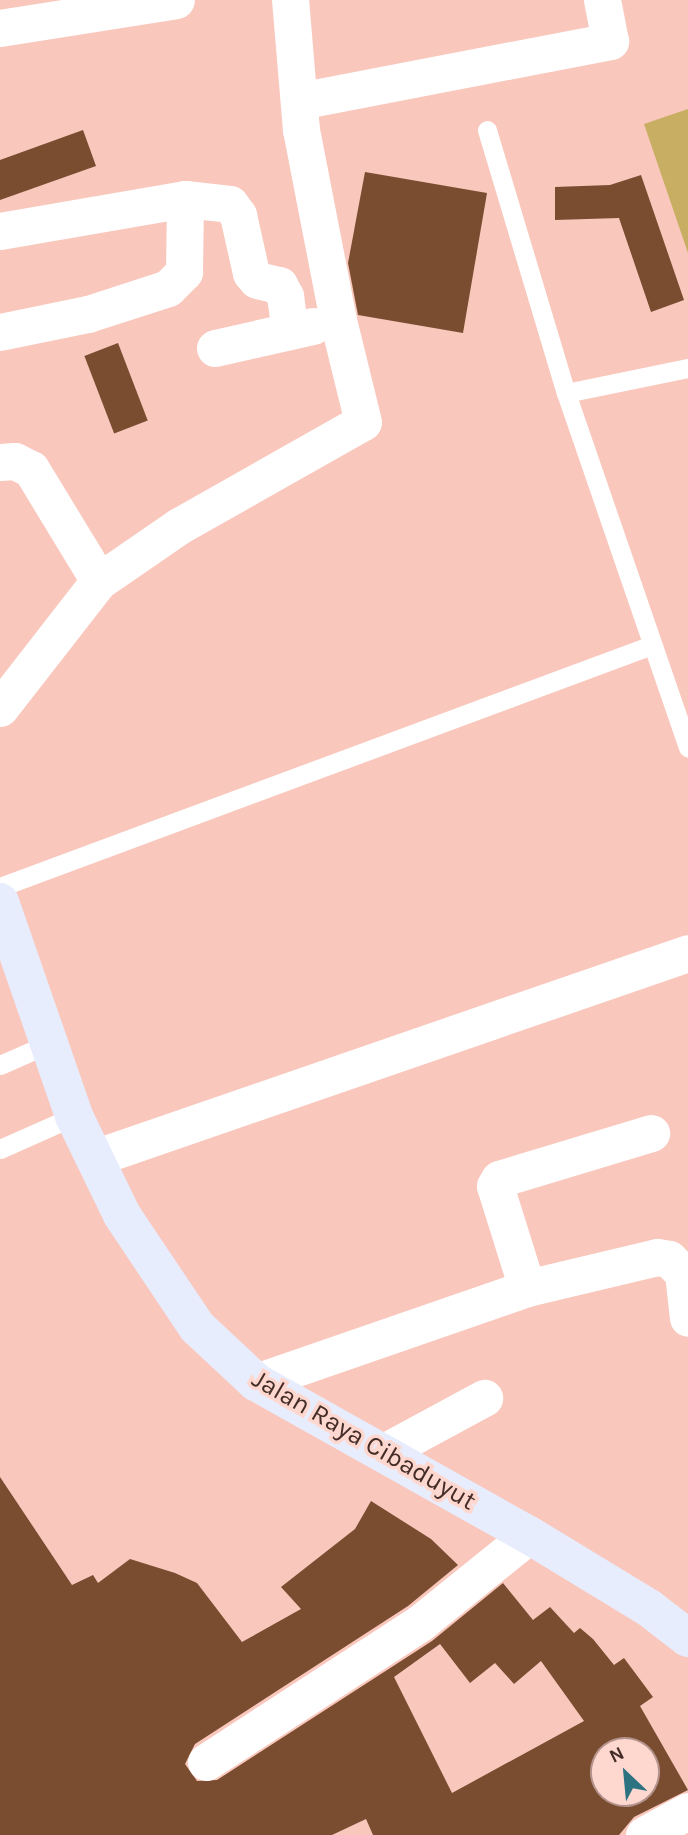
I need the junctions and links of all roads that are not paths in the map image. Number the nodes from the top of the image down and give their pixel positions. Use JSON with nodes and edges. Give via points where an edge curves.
{"nodes":[{"id":1,"x":176,"y":0,"type":"edge"},
{"id":2,"x":290,"y":0,"type":"edge"},
{"id":3,"x":602,"y":0,"type":"edge"},
{"id":4,"x":0,"y":28,"type":"edge"},
{"id":5,"x":299,"y":101,"type":"junction"},
{"id":6,"x":486,"y":130,"type":"dead end"},
{"id":7,"x":185,"y":199,"type":"junction"},
{"id":8,"x":0,"y":231,"type":"edge"},
{"id":9,"x":338,"y":320,"type":"junction"},
{"id":10,"x":290,"y":331,"type":"junction"},
{"id":11,"x":0,"y":332,"type":"edge"},
{"id":12,"x":215,"y":348,"type":"dead end"},
{"id":13,"x":688,"y":368,"type":"edge"},
{"id":14,"x":566,"y":393,"type":"junction"},
{"id":15,"x":0,"y":462,"type":"edge"},
{"id":16,"x":99,"y":581,"type":"junction"},
{"id":17,"x":652,"y":645,"type":"junction"},
{"id":18,"x":0,"y":708,"type":"edge"},
{"id":19,"x":688,"y":748,"type":"edge"},
{"id":20,"x":0,"y":887,"type":"edge"},
{"id":21,"x":0,"y":902,"type":"edge"},
{"id":22,"x":688,"y":953,"type":"edge"},
{"id":23,"x":50,"y":1043,"type":"junction"},
{"id":24,"x":0,"y":1065,"type":"edge"},
{"id":25,"x":74,"y":1116,"type":"junction"},
{"id":26,"x":651,"y":1133,"type":"dead end"},
{"id":27,"x":0,"y":1149,"type":"edge"},
{"id":28,"x":94,"y":1158,"type":"junction"},
{"id":29,"x":527,"y":1288,"type":"junction"},
{"id":30,"x":688,"y":1318,"type":"edge"},
{"id":31,"x":256,"y":1382,"type":"junction"},
{"id":32,"x":484,"y":1398,"type":"dead end"},
{"id":33,"x":384,"y":1452,"type":"junction"},
{"id":34,"x":529,"y":1535,"type":"junction"},
{"id":35,"x":688,"y":1638,"type":"edge"},
{"id":36,"x":206,"y":1762,"type":"dead end"},
{"id":37,"x":688,"y":1811,"type":"edge"},
{"id":38,"x":644,"y":1835,"type":"edge"}],
"edges":[{"from":1,"to":4,"type":"street"},
{"from":2,"to":5,"type":"street"},
{"from":3,"to":5,"type":"street","via":[[610,41]]},
{"from":5,"to":9,"type":"street"},
{"from":6,"to":14,"type":"lane"},
{"from":7,"to":8,"type":"street"},
{"from":7,"to":10,"type":"street","via":[[230,204],[238,215],[251,273],[257,280],[279,285]]},
{"from":7,"to":11,"type":"street","via":[[184,272],[168,288],[88,314]]},
{"from":9,"to":10,"type":"street"},
{"from":9,"to":16,"type":"street","via":[[363,413],[359,428],[179,526]]},
{"from":10,"to":12,"type":"street"},
{"from":13,"to":14,"type":"lane"},
{"from":14,"to":17,"type":"lane"},
{"from":15,"to":16,"type":"street","via":[[15,461],[31,469]]},
{"from":16,"to":18,"type":"street"},
{"from":17,"to":19,"type":"lane"},
{"from":17,"to":20,"type":"lane"},
{"from":21,"to":23,"type":"main road","name":"Jalan Raya Cibaduyut"},
{"from":22,"to":28,"type":"street"},
{"from":23,"to":24,"type":"lane"},
{"from":23,"to":25,"type":"main road","name":"Jalan Raya Cibaduyut"},
{"from":25,"to":27,"type":"lane"},
{"from":25,"to":28,"type":"main road","name":"Jalan Raya Cibaduyut"},
{"from":26,"to":29,"type":"street","via":[[499,1179],[495,1186]]},
{"from":28,"to":31,"type":"main road","name":"Jalan Raya Cibaduyut","via":[[122,1215],[176,1300],[225,1356]]},
{"from":29,"to":30,"type":"street","via":[[657,1257],[669,1259],[683,1273]]},
{"from":29,"to":31,"type":"street"},
{"from":31,"to":33,"type":"main road","name":"Jalan Raya Cibaduyut"},
{"from":32,"to":33,"type":"street"},
{"from":33,"to":34,"type":"main road","name":"Jalan Raya Cibaduyut"},
{"from":34,"to":35,"type":"main road","name":"Jalan Raya Cibaduyut","via":[[649,1608]]},
{"from":34,"to":36,"type":"street","via":[[420,1623]]},
{"from":37,"to":38,"type":"street"}]}
